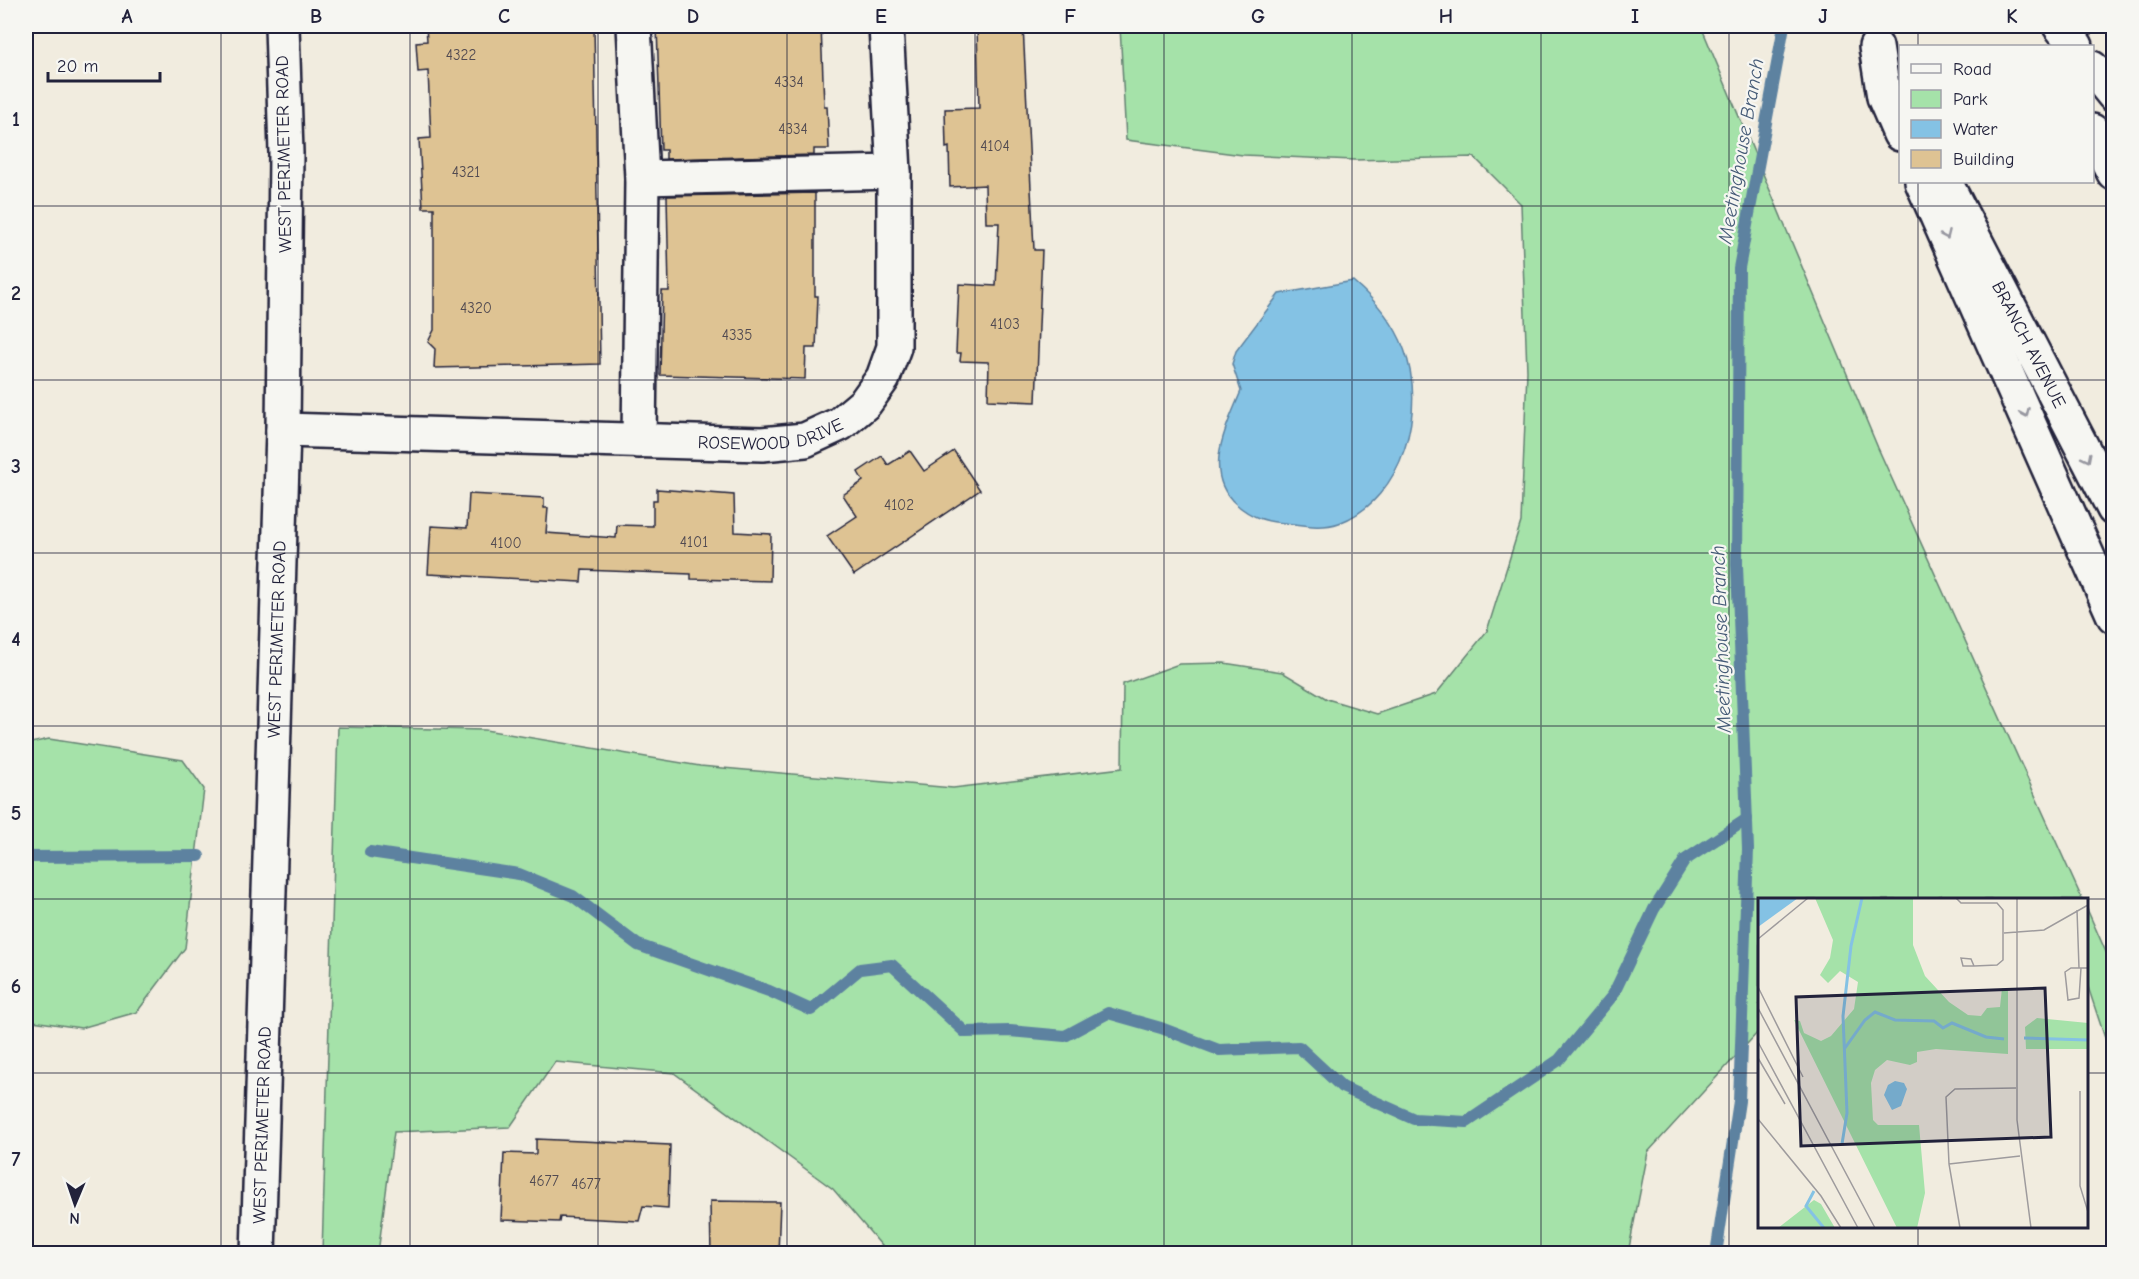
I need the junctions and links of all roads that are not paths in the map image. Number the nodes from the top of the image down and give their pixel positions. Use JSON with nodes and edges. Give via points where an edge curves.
{"nodes":[{"id":1,"x":282,"y":26,"type":"edge"},
{"id":2,"x":634,"y":26,"type":"edge"},
{"id":3,"x":886,"y":26,"type":"edge"},
{"id":4,"x":2040,"y":26,"type":"edge"},
{"id":5,"x":2060,"y":26,"type":"edge"},
{"id":6,"x":1872,"y":37,"type":"edge"},
{"id":7,"x":2050,"y":45,"type":"edge"},
{"id":8,"x":2075,"y":45,"type":"edge"},
{"id":9,"x":2094,"y":70,"type":"edge"},
{"id":10,"x":1899,"y":92,"type":"edge"},
{"id":11,"x":2114,"y":95,"type":"edge"},
{"id":12,"x":1899,"y":132,"type":"edge"},
{"id":13,"x":2094,"y":135,"type":"edge"},
{"id":14,"x":894,"y":172,"type":"junction"},
{"id":15,"x":2114,"y":173,"type":"edge"},
{"id":16,"x":642,"y":178,"type":"junction"},
{"id":17,"x":1922,"y":183,"type":"edge"},
{"id":18,"x":1946,"y":183,"type":"edge"},
{"id":19,"x":283,"y":430,"type":"junction"},
{"id":20,"x":639,"y":441,"type":"junction"},
{"id":21,"x":2114,"y":509,"type":"edge"},
{"id":22,"x":2114,"y":616,"type":"edge"},
{"id":23,"x":258,"y":1254,"type":"edge"}],
"edges":[{"from":1,"to":19,"type":"main road","name":"WEST PERIMETER ROAD","via":[[286,153]]},
{"from":2,"to":16,"type":"main road"},
{"from":3,"to":14,"type":"main road","name":"ROSEWOOD DRIVE"},
{"from":4,"to":7,"type":"main road"},
{"from":5,"to":8,"type":"main road"},
{"from":6,"to":10,"type":"main road"},
{"from":6,"to":12,"type":"main road","via":[[1884,97]]},
{"from":9,"to":11,"type":"main road"},
{"from":13,"to":15,"type":"main road"},
{"from":14,"to":16,"type":"main road"},
{"from":14,"to":20,"type":"main road","name":"ROSEWOOD DRIVE","via":[[894,347],[883,378],[865,402],[840,424],[805,440],[762,444]]},
{"from":16,"to":20,"type":"main road"},
{"from":17,"to":22,"type":"main road","one_way":true},
{"from":18,"to":21,"type":"main road","name":"BRANCH AVENUE","one_way":true},
{"from":19,"to":20,"type":"main road","name":"ROSEWOOD DRIVE"},
{"from":19,"to":23,"type":"main road","name":"WEST PERIMETER ROAD"}]}
